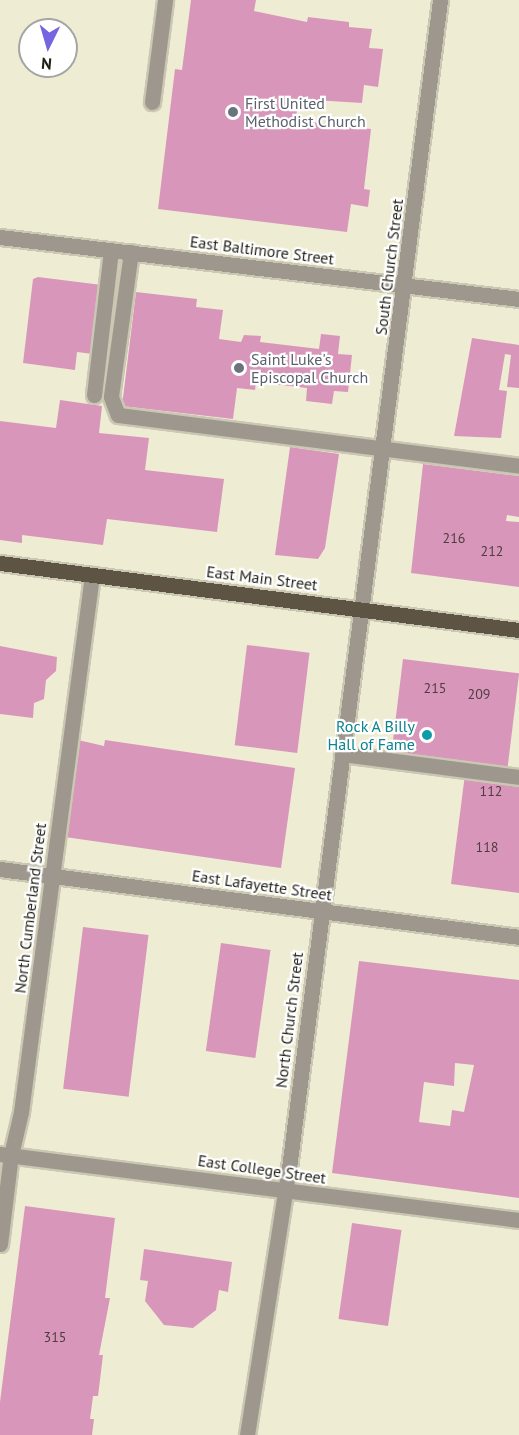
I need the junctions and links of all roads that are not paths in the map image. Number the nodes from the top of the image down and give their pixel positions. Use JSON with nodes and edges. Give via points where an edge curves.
{"nodes":[{"id":1,"x":165,"y":0,"type":"edge"},
{"id":2,"x":440,"y":0,"type":"edge"},
{"id":3,"x":152,"y":102,"type":"dead end"},
{"id":4,"x":0,"y":237,"type":"edge"},
{"id":5,"x":111,"y":250,"type":"junction"},
{"id":6,"x":131,"y":252,"type":"junction"},
{"id":7,"x":404,"y":285,"type":"junction"},
{"id":8,"x":519,"y":299,"type":"edge"},
{"id":9,"x":94,"y":395,"type":"dead end"},
{"id":10,"x":383,"y":449,"type":"junction"},
{"id":11,"x":519,"y":466,"type":"edge"},
{"id":12,"x":0,"y":563,"type":"edge"},
{"id":13,"x":93,"y":575,"type":"junction"},
{"id":14,"x":362,"y":609,"type":"junction"},
{"id":15,"x":519,"y":630,"type":"edge"},
{"id":16,"x":342,"y":754,"type":"junction"},
{"id":17,"x":519,"y":777,"type":"edge"},
{"id":18,"x":0,"y":869,"type":"edge"},
{"id":19,"x":52,"y":875,"type":"junction"},
{"id":20,"x":320,"y":911,"type":"junction"},
{"id":21,"x":519,"y":937,"type":"edge"},
{"id":22,"x":5,"y":1155,"type":"edge"},
{"id":23,"x":284,"y":1189,"type":"junction"},
{"id":24,"x":519,"y":1220,"type":"edge"},
{"id":25,"x":0,"y":1244,"type":"edge"},
{"id":26,"x":247,"y":1435,"type":"edge"}],
"edges":[{"from":1,"to":3,"type":"street"},
{"from":2,"to":7,"type":"street","name":"South Church Street"},
{"from":4,"to":5,"type":"street","name":"East Baltimore Street"},
{"from":5,"to":6,"type":"street","name":"East Baltimore Street"},
{"from":5,"to":9,"type":"street"},
{"from":6,"to":7,"type":"street","name":"East Baltimore Street"},
{"from":6,"to":10,"type":"street","via":[[111,397],[118,415]]},
{"from":7,"to":8,"type":"street","name":"East Baltimore Street"},
{"from":7,"to":10,"type":"street","name":"South Church Street"},
{"from":10,"to":11,"type":"street"},
{"from":10,"to":14,"type":"street","name":"South Church Street"},
{"from":12,"to":13,"type":"main road","name":"East Main Street"},
{"from":13,"to":14,"type":"main road","name":"East Main Street"},
{"from":13,"to":19,"type":"street","name":"North Cumberland Street"},
{"from":14,"to":15,"type":"main road","name":"East Main Street"},
{"from":14,"to":16,"type":"street","name":"North Church Street"},
{"from":16,"to":17,"type":"street"},
{"from":16,"to":20,"type":"street","name":"North Church Street"},
{"from":18,"to":19,"type":"street","name":"East Lafayette Street"},
{"from":19,"to":20,"type":"street","name":"East Lafayette Street"},
{"from":19,"to":22,"type":"street","name":"North Cumberland Street","via":[[18,1136]]},
{"from":20,"to":21,"type":"street","name":"East Lafayette Street"},
{"from":20,"to":23,"type":"street","name":"North Church Street"},
{"from":22,"to":23,"type":"street","name":"East College Street"},
{"from":22,"to":25,"type":"street","name":"North Cumberland Street"},
{"from":23,"to":24,"type":"street","name":"East College Street"},
{"from":23,"to":26,"type":"street","name":"North Church Street"}]}
